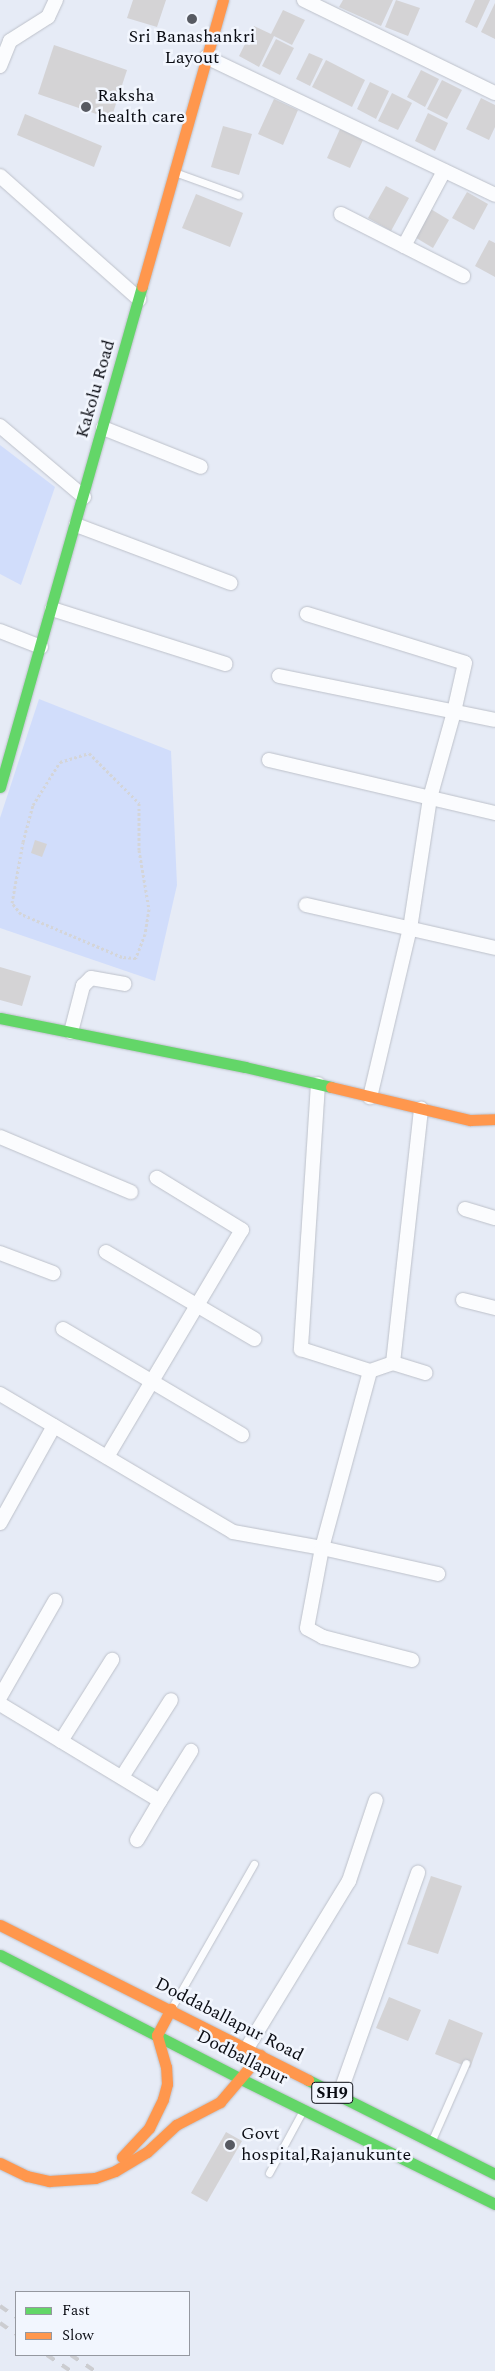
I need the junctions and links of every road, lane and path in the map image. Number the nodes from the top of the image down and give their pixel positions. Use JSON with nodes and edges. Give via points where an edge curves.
{"nodes":[{"id":1,"x":56,"y":0,"type":"edge"},
{"id":2,"x":223,"y":0,"type":"edge"},
{"id":3,"x":304,"y":0,"type":"edge"},
{"id":4,"x":206,"y":57,"type":"junction"},
{"id":5,"x":0,"y":66,"type":"edge"},
{"id":6,"x":495,"y":93,"type":"edge"},
{"id":7,"x":444,"y":170,"type":"junction"},
{"id":8,"x":174,"y":172,"type":"junction"},
{"id":9,"x":0,"y":176,"type":"edge"},
{"id":10,"x":495,"y":194,"type":"edge"},
{"id":11,"x":238,"y":195,"type":"dead end"},
{"id":12,"x":341,"y":214,"type":"dead end"},
{"id":13,"x":404,"y":246,"type":"junction"},
{"id":14,"x":463,"y":276,"type":"dead end"},
{"id":15,"x":139,"y":299,"type":"junction"},
{"id":16,"x":0,"y":426,"type":"edge"},
{"id":17,"x":103,"y":428,"type":"junction"},
{"id":18,"x":201,"y":467,"type":"dead end"},
{"id":19,"x":84,"y":497,"type":"junction"},
{"id":20,"x":76,"y":525,"type":"junction"},
{"id":21,"x":230,"y":584,"type":"dead end"},
{"id":22,"x":52,"y":609,"type":"junction"},
{"id":23,"x":307,"y":614,"type":"dead end"},
{"id":24,"x":0,"y":631,"type":"edge"},
{"id":25,"x":40,"y":647,"type":"junction"},
{"id":26,"x":225,"y":664,"type":"dead end"},
{"id":27,"x":279,"y":676,"type":"dead end"},
{"id":28,"x":454,"y":712,"type":"junction"},
{"id":29,"x":495,"y":720,"type":"edge"},
{"id":30,"x":269,"y":760,"type":"dead end"},
{"id":31,"x":0,"y":787,"type":"edge"},
{"id":32,"x":430,"y":798,"type":"junction"},
{"id":33,"x":495,"y":813,"type":"edge"},
{"id":34,"x":23,"y":842,"type":"joint"},
{"id":35,"x":306,"y":905,"type":"dead end"},
{"id":36,"x":410,"y":928,"type":"junction"},
{"id":37,"x":495,"y":948,"type":"edge"},
{"id":38,"x":124,"y":984,"type":"dead end"},
{"id":39,"x":0,"y":1018,"type":"edge"},
{"id":40,"x":71,"y":1032,"type":"junction"},
{"id":41,"x":318,"y":1084,"type":"junction"},
{"id":42,"x":370,"y":1097,"type":"junction"},
{"id":43,"x":421,"y":1109,"type":"junction"},
{"id":44,"x":495,"y":1119,"type":"edge"},
{"id":45,"x":0,"y":1137,"type":"edge"},
{"id":46,"x":156,"y":1178,"type":"dead end"},
{"id":47,"x":130,"y":1192,"type":"dead end"},
{"id":48,"x":465,"y":1210,"type":"dead end"},
{"id":49,"x":495,"y":1218,"type":"edge"},
{"id":50,"x":106,"y":1252,"type":"dead end"},
{"id":51,"x":0,"y":1253,"type":"edge"},
{"id":52,"x":53,"y":1273,"type":"dead end"},
{"id":53,"x":463,"y":1300,"type":"dead end"},
{"id":54,"x":197,"y":1306,"type":"junction"},
{"id":55,"x":495,"y":1308,"type":"edge"},
{"id":56,"x":63,"y":1328,"type":"dead end"},
{"id":57,"x":254,"y":1339,"type":"dead end"},
{"id":58,"x":393,"y":1363,"type":"junction"},
{"id":59,"x":370,"y":1371,"type":"junction"},
{"id":60,"x":426,"y":1373,"type":"dead end"},
{"id":61,"x":152,"y":1381,"type":"junction"},
{"id":62,"x":0,"y":1394,"type":"edge"},
{"id":63,"x":54,"y":1426,"type":"junction"},
{"id":64,"x":242,"y":1435,"type":"dead end"},
{"id":65,"x":107,"y":1457,"type":"junction"},
{"id":66,"x":0,"y":1523,"type":"edge"},
{"id":67,"x":322,"y":1548,"type":"junction"},
{"id":68,"x":438,"y":1574,"type":"dead end"},
{"id":69,"x":55,"y":1601,"type":"dead end"},
{"id":70,"x":112,"y":1660,"type":"dead end"},
{"id":71,"x":412,"y":1660,"type":"dead end"},
{"id":72,"x":0,"y":1697,"type":"edge"},
{"id":73,"x":171,"y":1700,"type":"dead end"},
{"id":74,"x":0,"y":1704,"type":"edge"},
{"id":75,"x":61,"y":1741,"type":"junction"},
{"id":76,"x":191,"y":1751,"type":"dead end"},
{"id":77,"x":122,"y":1777,"type":"junction"},
{"id":78,"x":376,"y":1800,"type":"dead end"},
{"id":79,"x":160,"y":1801,"type":"junction"},
{"id":80,"x":137,"y":1840,"type":"dead end"},
{"id":81,"x":254,"y":1864,"type":"dead end"},
{"id":82,"x":418,"y":1873,"type":"dead end"},
{"id":83,"x":0,"y":1925,"type":"edge"},
{"id":84,"x":0,"y":1955,"type":"edge"},
{"id":85,"x":171,"y":2009,"type":"junction"},
{"id":86,"x":157,"y":2034,"type":"junction"},
{"id":87,"x":247,"y":2048,"type":"junction"},
{"id":88,"x":260,"y":2055,"type":"junction"},
{"id":89,"x":466,"y":2063,"type":"dead end"},
{"id":90,"x":241,"y":2079,"type":"junction"},
{"id":91,"x":339,"y":2096,"type":"junction"},
{"id":92,"x":303,"y":2110,"type":"junction"},
{"id":93,"x":431,"y":2142,"type":"junction"},
{"id":94,"x":0,"y":2163,"type":"edge"},
{"id":95,"x":269,"y":2173,"type":"dead end"},
{"id":96,"x":495,"y":2174,"type":"edge"},
{"id":97,"x":75,"y":2179,"type":"junction"},
{"id":98,"x":495,"y":2204,"type":"edge"}],
"edges":[{"from":1,"to":5,"type":"street","via":[[48,17],[10,41]]},
{"from":2,"to":4,"type":"main road","name":"Kakolu Road"},
{"from":3,"to":6,"type":"street"},
{"from":4,"to":7,"type":"street"},
{"from":4,"to":8,"type":"main road","name":"Kakolu Road"},
{"from":7,"to":10,"type":"street"},
{"from":7,"to":13,"type":"street"},
{"from":8,"to":11,"type":"lane"},
{"from":8,"to":15,"type":"main road","name":"Kakolu Road"},
{"from":9,"to":15,"type":"street"},
{"from":12,"to":13,"type":"street"},
{"from":13,"to":14,"type":"street"},
{"from":15,"to":17,"type":"main road","name":"Kakolu Road"},
{"from":16,"to":19,"type":"street"},
{"from":17,"to":18,"type":"street"},
{"from":17,"to":19,"type":"main road","name":"Kakolu Road"},
{"from":19,"to":20,"type":"main road","name":"Kakolu Road"},
{"from":20,"to":21,"type":"street"},
{"from":20,"to":22,"type":"main road","name":"Kakolu Road"},
{"from":22,"to":25,"type":"main road","name":"Kakolu Road"},
{"from":22,"to":26,"type":"street"},
{"from":23,"to":28,"type":"street","via":[[465,663]]},
{"from":24,"to":25,"type":"street"},
{"from":25,"to":31,"type":"main road","name":"Kakolu Road"},
{"from":27,"to":28,"type":"street"},
{"from":28,"to":29,"type":"street"},
{"from":28,"to":32,"type":"street"},
{"from":30,"to":32,"type":"street"},
{"from":32,"to":33,"type":"street"},
{"from":32,"to":36,"type":"street"},
{"from":34,"to":34,"type":"path","via":[[33,805],[60,762],[89,753],[139,803],[139,850],[149,909],[146,934],[136,958],[122,956],[21,914],[12,903]]},
{"from":35,"to":36,"type":"street"},
{"from":36,"to":37,"type":"street"},
{"from":36,"to":42,"type":"street"},
{"from":38,"to":40,"type":"street","via":[[91,978],[82,986]]},
{"from":39,"to":40,"type":"main road"},
{"from":40,"to":41,"type":"main road"},
{"from":41,"to":42,"type":"main road"},
{"from":41,"to":59,"type":"street","via":[[301,1349]]},
{"from":42,"to":43,"type":"main road"},
{"from":43,"to":44,"type":"main road","via":[[470,1120]]},
{"from":43,"to":58,"type":"street"},
{"from":45,"to":47,"type":"street"},
{"from":46,"to":54,"type":"street","via":[[242,1230]]},
{"from":48,"to":49,"type":"street"},
{"from":50,"to":54,"type":"street"},
{"from":51,"to":52,"type":"street"},
{"from":53,"to":55,"type":"street"},
{"from":54,"to":57,"type":"street"},
{"from":54,"to":61,"type":"street"},
{"from":56,"to":61,"type":"street"},
{"from":58,"to":59,"type":"street"},
{"from":58,"to":60,"type":"street"},
{"from":59,"to":67,"type":"street"},
{"from":61,"to":64,"type":"street"},
{"from":61,"to":65,"type":"street"},
{"from":62,"to":63,"type":"street"},
{"from":63,"to":65,"type":"street"},
{"from":63,"to":66,"type":"street"},
{"from":65,"to":67,"type":"street","via":[[233,1532]]},
{"from":67,"to":68,"type":"street"},
{"from":67,"to":71,"type":"street","via":[[307,1628],[323,1637]]},
{"from":69,"to":72,"type":"street"},
{"from":70,"to":75,"type":"street"},
{"from":73,"to":77,"type":"street"},
{"from":74,"to":75,"type":"street"},
{"from":75,"to":77,"type":"street"},
{"from":76,"to":79,"type":"street"},
{"from":77,"to":79,"type":"street"},
{"from":78,"to":87,"type":"street","via":[[349,1881]]},
{"from":79,"to":80,"type":"street"},
{"from":81,"to":85,"type":"lane"},
{"from":82,"to":91,"type":"street"},
{"from":83,"to":85,"type":"main road","name":"Doddaballapur Road","number":"SH9"},
{"from":84,"to":86,"type":"main road","name":"Dodballapur","number":"SH9"},
{"from":85,"to":86,"type":"main road"},
{"from":85,"to":87,"type":"main road","name":"Doddaballapur Road","number":"SH9"},
{"from":86,"to":90,"type":"main road","name":"Dodballapur","number":"SH9"},
{"from":86,"to":97,"type":"main road","via":[[167,2084],[157,2114],[124,2155],[109,2166]]},
{"from":87,"to":88,"type":"main road","name":"Doddaballapur Road","number":"SH9"},
{"from":88,"to":90,"type":"main road"},
{"from":88,"to":91,"type":"main road","name":"Doddaballapur Road","number":"SH9"},
{"from":89,"to":93,"type":"lane"},
{"from":90,"to":92,"type":"main road","name":"Dodballapur","number":"SH9"},
{"from":90,"to":97,"type":"main road","via":[[220,2102],[176,2125],[131,2163],[95,2178]]},
{"from":91,"to":93,"type":"main road","name":"Doddaballapur Road","number":"SH9"},
{"from":92,"to":95,"type":"lane"},
{"from":92,"to":98,"type":"main road","name":"Dodballapur","number":"SH9"},
{"from":93,"to":96,"type":"main road","name":"Doddaballapur Road","number":"SH9"},
{"from":94,"to":97,"type":"main road","via":[[38,2179]]}]}
